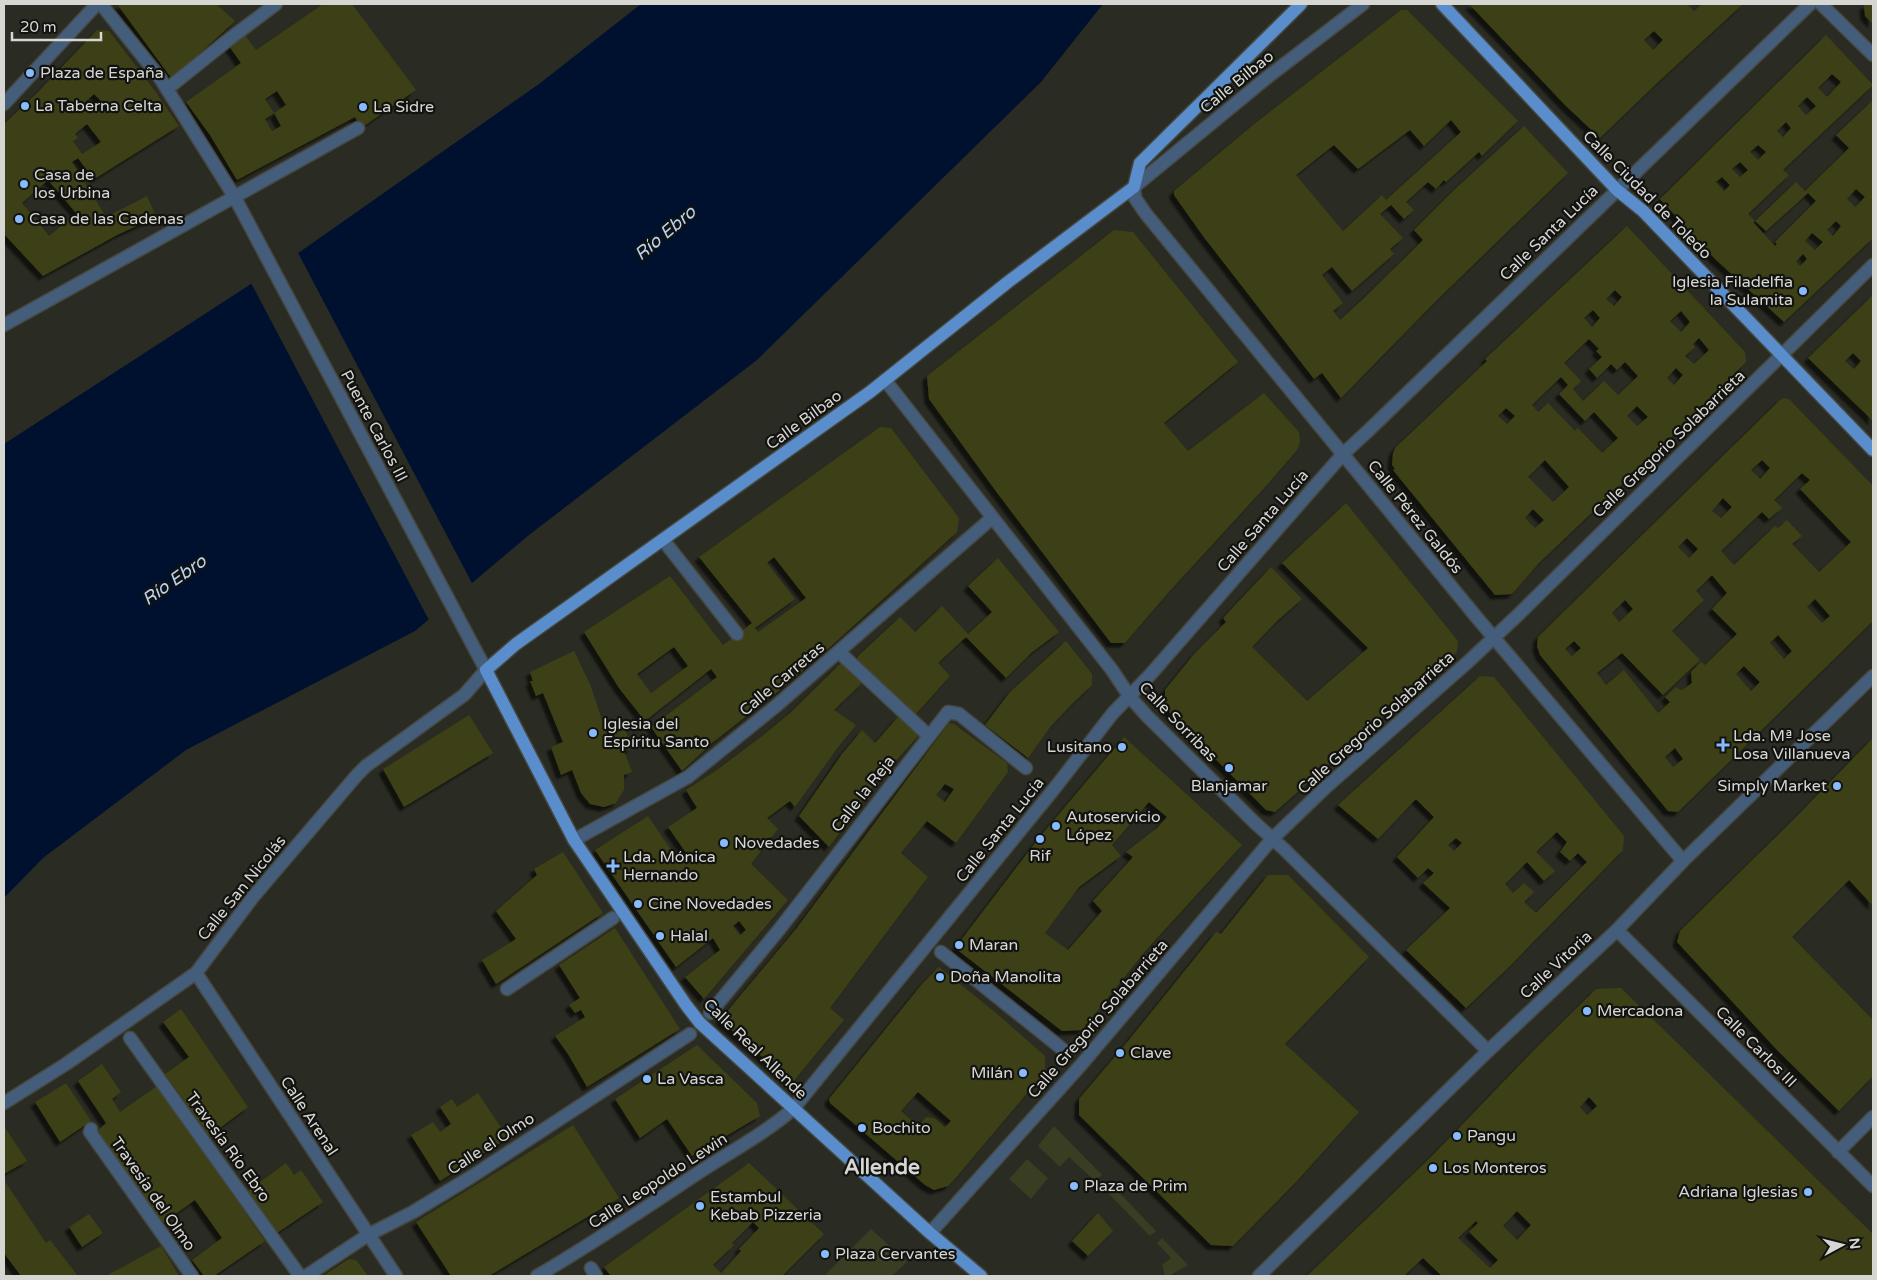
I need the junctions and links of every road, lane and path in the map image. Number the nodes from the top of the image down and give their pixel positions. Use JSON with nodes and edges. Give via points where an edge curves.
{"nodes":[{"id":1,"x":97,"y":4,"type":"edge"},
{"id":2,"x":101,"y":4,"type":"edge"},
{"id":3,"x":276,"y":4,"type":"edge"},
{"id":4,"x":1301,"y":4,"type":"edge"},
{"id":5,"x":1363,"y":4,"type":"edge"},
{"id":6,"x":1442,"y":4,"type":"edge"},
{"id":7,"x":1810,"y":4,"type":"edge"},
{"id":8,"x":1821,"y":4,"type":"edge"},
{"id":9,"x":1873,"y":55,"type":"edge"},
{"id":10,"x":167,"y":90,"type":"junction"},
{"id":11,"x":4,"y":104,"type":"edge"},
{"id":12,"x":358,"y":128,"type":"dead end"},
{"id":13,"x":1134,"y":187,"type":"junction"},
{"id":14,"x":1617,"y":190,"type":"junction"},
{"id":15,"x":234,"y":196,"type":"junction"},
{"id":16,"x":1873,"y":265,"type":"edge"},
{"id":17,"x":4,"y":325,"type":"edge"},
{"id":18,"x":1782,"y":356,"type":"junction"},
{"id":19,"x":885,"y":380,"type":"junction"},
{"id":20,"x":1873,"y":450,"type":"edge"},
{"id":21,"x":1343,"y":454,"type":"junction"},
{"id":22,"x":992,"y":518,"type":"junction"},
{"id":23,"x":664,"y":540,"type":"junction"},
{"id":24,"x":737,"y":634,"type":"dead end"},
{"id":25,"x":1494,"y":637,"type":"junction"},
{"id":26,"x":839,"y":652,"type":"junction"},
{"id":27,"x":486,"y":670,"type":"junction"},
{"id":28,"x":1873,"y":676,"type":"edge"},
{"id":29,"x":1130,"y":697,"type":"junction"},
{"id":30,"x":929,"y":736,"type":"junction"},
{"id":31,"x":1026,"y":768,"type":"dead end"},
{"id":32,"x":1272,"y":839,"type":"junction"},
{"id":33,"x":574,"y":840,"type":"junction"},
{"id":34,"x":1683,"y":861,"type":"junction"},
{"id":35,"x":613,"y":918,"type":"dead end"},
{"id":36,"x":1617,"y":930,"type":"junction"},
{"id":37,"x":941,"y":952,"type":"dead end"},
{"id":38,"x":196,"y":973,"type":"junction"},
{"id":39,"x":507,"y":989,"type":"dead end"},
{"id":40,"x":710,"y":1013,"type":"dead end"},
{"id":41,"x":690,"y":1034,"type":"dead end"},
{"id":42,"x":130,"y":1038,"type":"dead end"},
{"id":43,"x":1488,"y":1050,"type":"junction"},
{"id":44,"x":1066,"y":1052,"type":"dead end"},
{"id":45,"x":4,"y":1103,"type":"edge"},
{"id":46,"x":793,"y":1109,"type":"junction"},
{"id":47,"x":1873,"y":1116,"type":"edge"},
{"id":48,"x":91,"y":1129,"type":"dead end"},
{"id":49,"x":1838,"y":1152,"type":"junction"},
{"id":50,"x":1873,"y":1186,"type":"edge"},
{"id":51,"x":930,"y":1232,"type":"junction"},
{"id":52,"x":368,"y":1235,"type":"junction"},
{"id":53,"x":192,"y":1276,"type":"edge"},
{"id":54,"x":300,"y":1276,"type":"edge"},
{"id":55,"x":306,"y":1276,"type":"edge"},
{"id":56,"x":396,"y":1276,"type":"edge"},
{"id":57,"x":537,"y":1276,"type":"edge"},
{"id":58,"x":981,"y":1276,"type":"edge"},
{"id":59,"x":1259,"y":1276,"type":"edge"}],
"edges":[{"from":1,"to":11,"type":"street"},
{"from":2,"to":10,"type":"street","name":"Puente Carlos III"},
{"from":3,"to":10,"type":"street"},
{"from":4,"to":13,"type":"main road","name":"Calle Bilbao","via":[[1140,163]]},
{"from":5,"to":13,"type":"street","name":"Calle Bilbao"},
{"from":6,"to":14,"type":"main road","name":"Calle Ciudad de Toledo"},
{"from":7,"to":14,"type":"street","name":"Calle Santa Lucía"},
{"from":8,"to":9,"type":"street"},
{"from":10,"to":15,"type":"street","name":"Puente Carlos III"},
{"from":12,"to":15,"type":"street"},
{"from":13,"to":19,"type":"main road","name":"Calle Bilbao"},
{"from":13,"to":21,"type":"street","name":"Calle Pérez Galdós","via":[[1136,198],[1146,214]]},
{"from":14,"to":18,"type":"main road","name":"Calle Ciudad de Toledo","via":[[1643,211]]},
{"from":14,"to":21,"type":"street","name":"Calle Santa Lucía"},
{"from":15,"to":17,"type":"street"},
{"from":15,"to":27,"type":"street","name":"Puente Carlos III"},
{"from":16,"to":18,"type":"street","name":"Calle Gregorio Solabarrieta"},
{"from":18,"to":20,"type":"main road","name":"Calle Ciudad de Toledo"},
{"from":18,"to":25,"type":"street","name":"Calle Gregorio Solabarrieta"},
{"from":19,"to":22,"type":"street","name":"Calle Sorribas"},
{"from":19,"to":23,"type":"main road","name":"Calle Bilbao"},
{"from":21,"to":25,"type":"street","name":"Calle Pérez Galdós"},
{"from":21,"to":29,"type":"street","name":"Calle Santa Lucía"},
{"from":22,"to":26,"type":"street","name":"Calle Carretas"},
{"from":22,"to":29,"type":"street","name":"Calle Sorribas"},
{"from":23,"to":24,"type":"street"},
{"from":23,"to":27,"type":"main road","name":"Calle Bilbao","via":[[516,644]]},
{"from":25,"to":32,"type":"street","name":"Calle Gregorio Solabarrieta"},
{"from":25,"to":34,"type":"street","name":"Calle Pérez Galdós"},
{"from":26,"to":30,"type":"street"},
{"from":26,"to":33,"type":"street","name":"Calle Carretas","via":[[688,777]]},
{"from":27,"to":33,"type":"main road","name":"Calle Real Allende"},
{"from":27,"to":38,"type":"street","name":"Calle San Nicolás","via":[[464,695],[357,775],[253,897]]},
{"from":28,"to":34,"type":"street","name":"Calle Vitoria"},
{"from":29,"to":32,"type":"street","name":"Calle Sorribas"},
{"from":29,"to":46,"type":"street","name":"Calle Santa Lucía","via":[[1113,713]]},
{"from":30,"to":31,"type":"street","name":"Calle la Reja","via":[[948,712],[959,714]]},
{"from":30,"to":40,"type":"street","name":"Calle la Reja"},
{"from":32,"to":43,"type":"street","name":"Calle Sorribas"},
{"from":32,"to":51,"type":"street","name":"Calle Gregorio Solabarrieta","via":[[1081,1065]]},
{"from":33,"to":46,"type":"main road","name":"Calle Real Allende","via":[[700,1023]]},
{"from":34,"to":36,"type":"street","name":"Calle Vitoria"},
{"from":35,"to":39,"type":"street"},
{"from":36,"to":43,"type":"street","name":"Calle Vitoria"},
{"from":36,"to":49,"type":"street","name":"Calle Carlos III"},
{"from":37,"to":44,"type":"street"},
{"from":38,"to":45,"type":"street","name":"Calle San Nicolás"},
{"from":38,"to":52,"type":"street","name":"Calle Arenal"},
{"from":41,"to":52,"type":"street","name":"Calle el Olmo","via":[[471,1177]]},
{"from":42,"to":54,"type":"street","name":"Travesía Río Ebro"},
{"from":43,"to":59,"type":"street","name":"Calle Vitoria"},
{"from":46,"to":51,"type":"main road","name":"Calle Real Allende"},
{"from":46,"to":57,"type":"street","name":"Calle Leopoldo Lewin","via":[[770,1128]]},
{"from":47,"to":49,"type":"street"},
{"from":48,"to":53,"type":"street","name":"Travesía del Olmo","via":[[90,1132]]},
{"from":49,"to":50,"type":"street","name":"Calle Carlos III"},
{"from":51,"to":58,"type":"main road","name":"Calle Real Allende"},
{"from":52,"to":55,"type":"street","name":"Calle el Olmo"},
{"from":52,"to":56,"type":"street","name":"Calle Arenal"}]}
